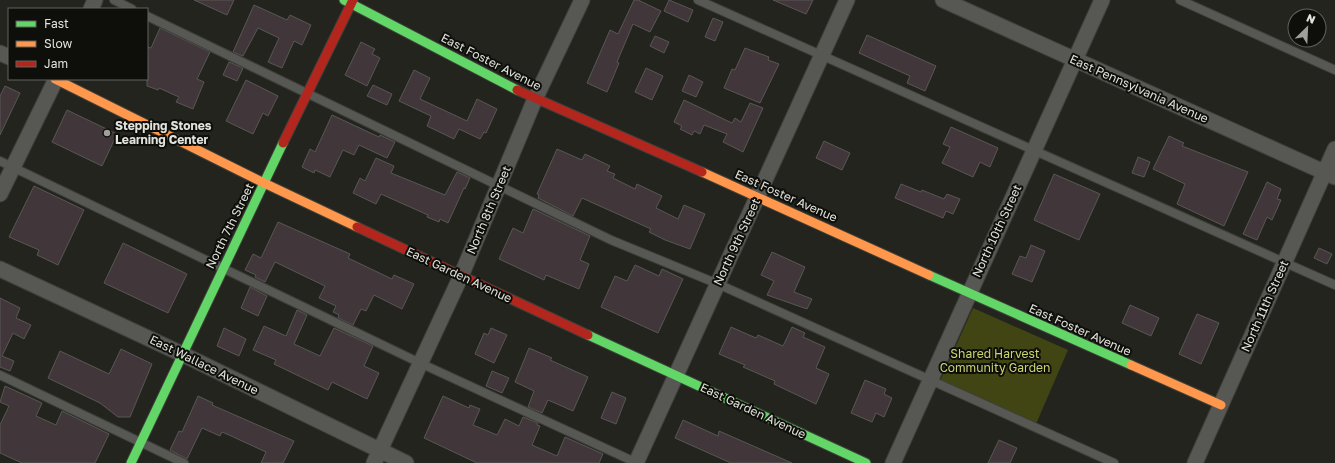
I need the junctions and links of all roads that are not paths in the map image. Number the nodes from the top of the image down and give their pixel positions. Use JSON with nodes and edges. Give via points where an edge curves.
{"nodes":[{"id":1,"x":114,"y":0,"type":"edge"},
{"id":2,"x":582,"y":0,"type":"edge"},
{"id":3,"x":698,"y":0,"type":"edge"},
{"id":4,"x":847,"y":0,"type":"edge"},
{"id":5,"x":943,"y":0,"type":"edge"},
{"id":6,"x":1102,"y":0,"type":"edge"},
{"id":7,"x":1180,"y":0,"type":"edge"},
{"id":8,"x":349,"y":1,"type":"edge"},
{"id":9,"x":130,"y":8,"type":"edge"},
{"id":10,"x":148,"y":16,"type":"edge"},
{"id":11,"x":823,"y":56,"type":"junction"},
{"id":12,"x":1076,"y":60,"type":"junction"},
{"id":13,"x":1335,"y":70,"type":"edge"},
{"id":14,"x":55,"y":80,"type":"edge"},
{"id":15,"x":58,"y":80,"type":"edge"},
{"id":16,"x":306,"y":94,"type":"junction"},
{"id":17,"x":535,"y":99,"type":"junction"},
{"id":18,"x":1335,"y":149,"type":"edge"},
{"id":19,"x":1034,"y":151,"type":"junction"},
{"id":20,"x":7,"y":164,"type":"edge"},
{"id":21,"x":1330,"y":175,"type":"edge"},
{"id":22,"x":264,"y":183,"type":"junction"},
{"id":23,"x":498,"y":186,"type":"junction"},
{"id":24,"x":0,"y":194,"type":"edge"},
{"id":25,"x":758,"y":196,"type":"junction"},
{"id":26,"x":1284,"y":263,"type":"junction"},
{"id":27,"x":223,"y":267,"type":"junction"},
{"id":28,"x":0,"y":269,"type":"edge"},
{"id":29,"x":461,"y":276,"type":"junction"},
{"id":30,"x":718,"y":284,"type":"junction"},
{"id":31,"x":1335,"y":285,"type":"edge"},
{"id":32,"x":969,"y":293,"type":"junction"},
{"id":33,"x":182,"y":354,"type":"junction"},
{"id":34,"x":420,"y":363,"type":"junction"},
{"id":35,"x":0,"y":375,"type":"edge"},
{"id":36,"x":676,"y":375,"type":"junction"},
{"id":37,"x":929,"y":381,"type":"junction"},
{"id":38,"x":1221,"y":405,"type":"junction"},
{"id":39,"x":141,"y":442,"type":"junction"},
{"id":40,"x":376,"y":457,"type":"edge"},
{"id":41,"x":131,"y":463,"type":"edge"},
{"id":42,"x":184,"y":463,"type":"edge"},
{"id":43,"x":406,"y":463,"type":"edge"},
{"id":44,"x":636,"y":463,"type":"edge"},
{"id":45,"x":866,"y":463,"type":"edge"},
{"id":46,"x":893,"y":463,"type":"edge"},
{"id":47,"x":1114,"y":463,"type":"edge"},
{"id":48,"x":1195,"y":463,"type":"edge"}],
"edges":[{"from":1,"to":9,"type":"lane"},
{"from":2,"to":17,"type":"street","name":"North 8th Street"},
{"from":3,"to":11,"type":"lane"},
{"from":4,"to":11,"type":"street","name":"North 9th Street"},
{"from":5,"to":12,"type":"street","name":"East Pennsylvania Avenue"},
{"from":6,"to":12,"type":"street","name":"North 10th Street"},
{"from":7,"to":13,"type":"lane"},
{"from":8,"to":16,"type":"street","name":"North 7th Street"},
{"from":8,"to":17,"type":"street","name":"East Foster Avenue"},
{"from":10,"to":16,"type":"lane"},
{"from":11,"to":19,"type":"lane"},
{"from":11,"to":25,"type":"street","name":"North 9th Street"},
{"from":12,"to":19,"type":"street","name":"North 10th Street"},
{"from":12,"to":21,"type":"street","name":"East Pennsylvania Avenue"},
{"from":14,"to":20,"type":"street"},
{"from":15,"to":22,"type":"street","name":"East Garden Avenue"},
{"from":16,"to":22,"type":"street","name":"North 7th Street"},
{"from":16,"to":23,"type":"lane"},
{"from":17,"to":23,"type":"street","name":"North 8th Street"},
{"from":17,"to":25,"type":"street","name":"East Foster Avenue"},
{"from":18,"to":21,"type":"street","name":"North 11th Street"},
{"from":19,"to":26,"type":"lane"},
{"from":19,"to":32,"type":"street","name":"North 10th Street"},
{"from":20,"to":24,"type":"street"},
{"from":20,"to":27,"type":"lane"},
{"from":21,"to":26,"type":"street","name":"North 11th Street"},
{"from":22,"to":27,"type":"street","name":"North 7th Street"},
{"from":22,"to":29,"type":"street","name":"East Garden Avenue"},
{"from":23,"to":29,"type":"street","name":"North 8th Street"},
{"from":23,"to":30,"type":"lane","via":[[611,240]]},
{"from":25,"to":30,"type":"street","name":"North 9th Street"},
{"from":25,"to":32,"type":"street","name":"East Foster Avenue"},
{"from":26,"to":31,"type":"lane"},
{"from":26,"to":38,"type":"street","name":"North 11th Street"},
{"from":27,"to":33,"type":"street","name":"North 7th Street"},
{"from":27,"to":34,"type":"lane"},
{"from":28,"to":33,"type":"street","name":"East Wallace Avenue"},
{"from":29,"to":34,"type":"street","name":"North 8th Street"},
{"from":29,"to":36,"type":"street","name":"East Garden Avenue"},
{"from":30,"to":36,"type":"street","name":"North 9th Street"},
{"from":30,"to":37,"type":"lane"},
{"from":32,"to":37,"type":"street","name":"North 10th Street"},
{"from":32,"to":38,"type":"street","name":"East Foster Avenue"},
{"from":33,"to":39,"type":"street","name":"North 7th Street"},
{"from":33,"to":40,"type":"street","name":"East Wallace Avenue"},
{"from":34,"to":40,"type":"street","name":"North 8th Street"},
{"from":34,"to":44,"type":"lane"},
{"from":35,"to":39,"type":"lane"},
{"from":36,"to":44,"type":"street","name":"North 9th Street"},
{"from":36,"to":45,"type":"street","name":"East Garden Avenue"},
{"from":37,"to":46,"type":"street","name":"North 10th Street"},
{"from":37,"to":47,"type":"lane"},
{"from":38,"to":48,"type":"street","name":"North 11th Street"},
{"from":39,"to":41,"type":"street","name":"North 7th Street"},
{"from":39,"to":42,"type":"lane"},
{"from":40,"to":43,"type":"street","name":"East Wallace Avenue"}]}
